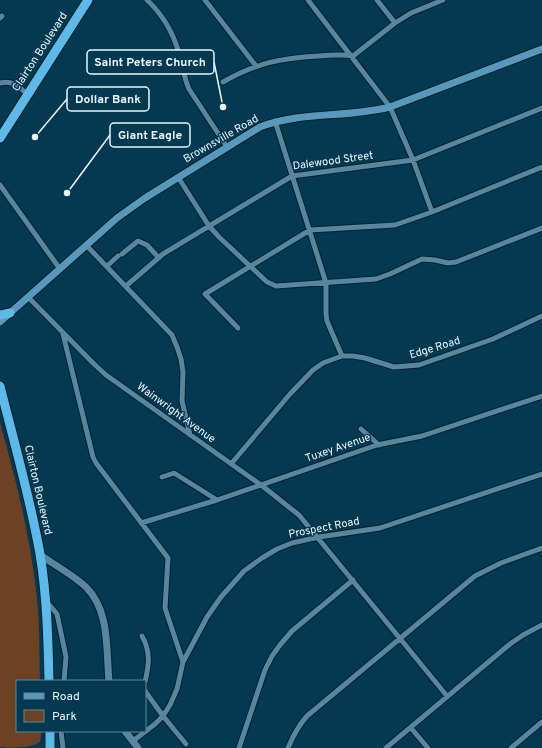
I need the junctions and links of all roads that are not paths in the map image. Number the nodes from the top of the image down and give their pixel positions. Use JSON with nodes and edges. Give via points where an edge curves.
{"nodes":[{"id":1,"x":88,"y":0,"type":"edge"},
{"id":2,"x":147,"y":0,"type":"edge"},
{"id":3,"x":205,"y":0,"type":"edge"},
{"id":4,"x":308,"y":0,"type":"edge"},
{"id":5,"x":377,"y":0,"type":"edge"},
{"id":6,"x":443,"y":0,"type":"edge"},
{"id":7,"x":395,"y":23,"type":"junction"},
{"id":8,"x":541,"y":51,"type":"edge"},
{"id":9,"x":353,"y":56,"type":"junction"},
{"id":10,"x":256,"y":66,"type":"junction"},
{"id":11,"x":223,"y":82,"type":"dead end"},
{"id":12,"x":0,"y":83,"type":"edge"},
{"id":13,"x":27,"y":94,"type":"junction"},
{"id":14,"x":390,"y":107,"type":"junction"},
{"id":15,"x":541,"y":110,"type":"edge"},
{"id":16,"x":275,"y":121,"type":"junction"},
{"id":17,"x":0,"y":138,"type":"edge"},
{"id":18,"x":228,"y":147,"type":"junction"},
{"id":19,"x":413,"y":160,"type":"junction"},
{"id":20,"x":542,"y":167,"type":"edge"},
{"id":21,"x":292,"y":176,"type":"junction"},
{"id":22,"x":178,"y":177,"type":"junction"},
{"id":23,"x":0,"y":184,"type":"edge"},
{"id":24,"x":432,"y":212,"type":"junction"},
{"id":25,"x":209,"y":226,"type":"junction"},
{"id":26,"x":542,"y":228,"type":"edge"},
{"id":27,"x":310,"y":230,"type":"junction"},
{"id":28,"x":86,"y":245,"type":"junction"},
{"id":29,"x":159,"y":258,"type":"junction"},
{"id":30,"x":107,"y":266,"type":"junction"},
{"id":31,"x":250,"y":266,"type":"junction"},
{"id":32,"x":60,"y":269,"type":"junction"},
{"id":33,"x":326,"y":283,"type":"junction"},
{"id":34,"x":126,"y":286,"type":"junction"},
{"id":35,"x":28,"y":298,"type":"junction"},
{"id":36,"x":10,"y":313,"type":"junction"},
{"id":37,"x":0,"y":315,"type":"edge"},
{"id":38,"x":542,"y":316,"type":"edge"},
{"id":39,"x":0,"y":322,"type":"edge"},
{"id":40,"x":238,"y":328,"type":"dead end"},
{"id":41,"x":63,"y":333,"type":"junction"},
{"id":42,"x":342,"y":356,"type":"junction"},
{"id":43,"x":0,"y":386,"type":"edge"},
{"id":44,"x":542,"y":396,"type":"edge"},
{"id":45,"x":361,"y":429,"type":"dead end"},
{"id":46,"x":190,"y":435,"type":"junction"},
{"id":47,"x":379,"y":445,"type":"junction"},
{"id":48,"x":231,"y":464,"type":"junction"},
{"id":49,"x":542,"y":474,"type":"edge"},
{"id":50,"x":162,"y":477,"type":"dead end"},
{"id":51,"x":261,"y":485,"type":"junction"},
{"id":52,"x":217,"y":500,"type":"junction"},
{"id":53,"x":141,"y":523,"type":"junction"},
{"id":54,"x":319,"y":537,"type":"junction"},
{"id":55,"x":542,"y":548,"type":"edge"},
{"id":56,"x":40,"y":555,"type":"junction"},
{"id":57,"x":353,"y":580,"type":"junction"},
{"id":58,"x":46,"y":601,"type":"junction"},
{"id":59,"x":542,"y":625,"type":"edge"},
{"id":60,"x":142,"y":636,"type":"dead end"},
{"id":61,"x":401,"y":639,"type":"junction"},
{"id":62,"x":183,"y":662,"type":"junction"},
{"id":63,"x":49,"y":680,"type":"edge"},
{"id":64,"x":64,"y":680,"type":"edge"},
{"id":65,"x":109,"y":680,"type":"edge"},
{"id":66,"x":145,"y":680,"type":"edge"},
{"id":67,"x":146,"y":692,"type":"edge"},
{"id":68,"x":447,"y":696,"type":"junction"},
{"id":69,"x":162,"y":716,"type":"junction"},
{"id":70,"x":542,"y":722,"type":"edge"},
{"id":71,"x":410,"y":728,"type":"junction"},
{"id":72,"x":146,"y":731,"type":"edge"},
{"id":73,"x":50,"y":732,"type":"edge"},
{"id":74,"x":61,"y":732,"type":"edge"},
{"id":75,"x":126,"y":732,"type":"edge"},
{"id":76,"x":145,"y":732,"type":"edge"},
{"id":77,"x":133,"y":741,"type":"junction"},
{"id":78,"x":186,"y":744,"type":"dead end"},
{"id":79,"x":50,"y":748,"type":"edge"},
{"id":80,"x":63,"y":748,"type":"edge"},
{"id":81,"x":138,"y":748,"type":"edge"},
{"id":82,"x":239,"y":748,"type":"edge"},
{"id":83,"x":288,"y":748,"type":"edge"},
{"id":84,"x":386,"y":748,"type":"edge"},
{"id":85,"x":428,"y":748,"type":"edge"},
{"id":86,"x":511,"y":748,"type":"edge"}],
"edges":[{"from":1,"to":13,"type":"highway","name":"Clairton Boulevard"},
{"from":2,"to":18,"type":"street","via":[[171,32],[189,89]]},
{"from":3,"to":10,"type":"street"},
{"from":4,"to":9,"type":"street"},
{"from":5,"to":7,"type":"street"},
{"from":6,"to":7,"type":"street"},
{"from":7,"to":9,"type":"street"},
{"from":8,"to":14,"type":"main road","name":"Brownsville Road"},
{"from":9,"to":10,"type":"street","via":[[301,57]]},
{"from":9,"to":14,"type":"street"},
{"from":10,"to":11,"type":"street"},
{"from":12,"to":13,"type":"street","via":[[8,81],[16,84]]},
{"from":13,"to":17,"type":"highway","name":"Clairton Boulevard"},
{"from":14,"to":16,"type":"main road","name":"Brownsville Road"},
{"from":14,"to":19,"type":"street"},
{"from":15,"to":19,"type":"street","name":"Dalewood Street"},
{"from":16,"to":18,"type":"main road","name":"Brownsville Road","via":[[260,127]]},
{"from":16,"to":21,"type":"street"},
{"from":18,"to":22,"type":"main road","name":"Brownsville Road"},
{"from":19,"to":21,"type":"street","name":"Dalewood Street"},
{"from":19,"to":24,"type":"street"},
{"from":20,"to":24,"type":"street"},
{"from":21,"to":25,"type":"street","name":"Dalewood Street"},
{"from":21,"to":27,"type":"street"},
{"from":22,"to":25,"type":"street"},
{"from":22,"to":28,"type":"main road","name":"Brownsville Road","via":[[117,218]]},
{"from":23,"to":32,"type":"street"},
{"from":24,"to":27,"type":"street","via":[[395,225]]},
{"from":25,"to":29,"type":"street","name":"Dalewood Street"},
{"from":25,"to":31,"type":"street"},
{"from":26,"to":33,"type":"street","via":[[456,262],[422,260],[376,279]]},
{"from":27,"to":31,"type":"street"},
{"from":27,"to":33,"type":"street"},
{"from":28,"to":30,"type":"street"},
{"from":28,"to":32,"type":"main road","name":"Brownsville Road"},
{"from":29,"to":30,"type":"street","via":[[147,245],[138,241]]},
{"from":29,"to":34,"type":"street","name":"Dalewood Street"},
{"from":30,"to":34,"type":"street"},
{"from":31,"to":33,"type":"street","via":[[267,282],[276,286]]},
{"from":31,"to":40,"type":"street","via":[[205,294]]},
{"from":32,"to":35,"type":"main road","name":"Brownsville Road"},
{"from":33,"to":42,"type":"street","via":[[326,314]]},
{"from":34,"to":46,"type":"street","via":[[172,335],[178,347],[183,372],[182,401]]},
{"from":35,"to":36,"type":"main road","name":"Brownsville Road"},
{"from":35,"to":41,"type":"street","name":"Wainwright Avenue"},
{"from":36,"to":37,"type":"highway"},
{"from":36,"to":39,"type":"main road","name":"Brownsville Road"},
{"from":38,"to":42,"type":"street","name":"Edge Road","via":[[493,339],[419,365],[394,367],[365,358]]},
{"from":41,"to":46,"type":"street","name":"Wainwright Avenue","via":[[106,375]]},
{"from":41,"to":53,"type":"street","via":[[93,457]]},
{"from":42,"to":48,"type":"street","name":"Edge Road","via":[[313,370]]},
{"from":43,"to":56,"type":"highway","name":"Clairton Boulevard","via":[[32,511]]},
{"from":44,"to":47,"type":"street","name":"Tuxey Avenue","via":[[422,436]]},
{"from":45,"to":47,"type":"street"},
{"from":46,"to":48,"type":"street","name":"Wainwright Avenue"},
{"from":47,"to":51,"type":"street","name":"Tuxey Avenue"},
{"from":48,"to":51,"type":"street","name":"Wainwright Avenue"},
{"from":49,"to":54,"type":"street","name":"Prospect Road","via":[[380,528]]},
{"from":50,"to":52,"type":"street","via":[[174,473]]},
{"from":51,"to":52,"type":"street","name":"Tuxey Avenue"},
{"from":51,"to":54,"type":"street","name":"Wainwright Avenue","via":[[299,515]]},
{"from":52,"to":53,"type":"street","name":"Tuxey Avenue"},
{"from":53,"to":62,"type":"street","via":[[168,558],[166,608]]},
{"from":54,"to":57,"type":"street","name":"Wainwright Avenue"},
{"from":54,"to":62,"type":"street","name":"Prospect Road","via":[[277,549],[244,571],[229,586],[207,617]]},
{"from":55,"to":61,"type":"street","via":[[501,562],[475,576]]},
{"from":56,"to":58,"type":"highway","name":"Clairton Boulevard"},
{"from":56,"to":65,"type":"street","via":[[86,587],[99,604],[104,618]]},
{"from":57,"to":61,"type":"street","name":"Wainwright Avenue"},
{"from":57,"to":82,"type":"street","via":[[292,631],[276,650],[265,670]]},
{"from":58,"to":63,"type":"highway","name":"Clairton Boulevard"},
{"from":58,"to":64,"type":"street","name":"Clairton Boulevard","via":[[57,614],[66,657]]},
{"from":59,"to":68,"type":"street","via":[[523,634]]},
{"from":60,"to":66,"type":"street","via":[[149,655]]},
{"from":61,"to":68,"type":"street","name":"Wainwright Avenue"},
{"from":61,"to":83,"type":"street","via":[[306,716]]},
{"from":62,"to":69,"type":"street","name":"Prospect Road","via":[[177,690]]},
{"from":67,"to":69,"type":"street"},
{"from":68,"to":71,"type":"street"},
{"from":69,"to":72,"type":"street","name":"Prospect Road"},
{"from":69,"to":78,"type":"street"},
{"from":70,"to":86,"type":"street"},
{"from":71,"to":84,"type":"street"},
{"from":71,"to":85,"type":"street"},
{"from":73,"to":79,"type":"highway"},
{"from":74,"to":80,"type":"street"},
{"from":75,"to":77,"type":"street"},
{"from":76,"to":77,"type":"street","name":"Prospect Road"},
{"from":77,"to":81,"type":"street"}]}
